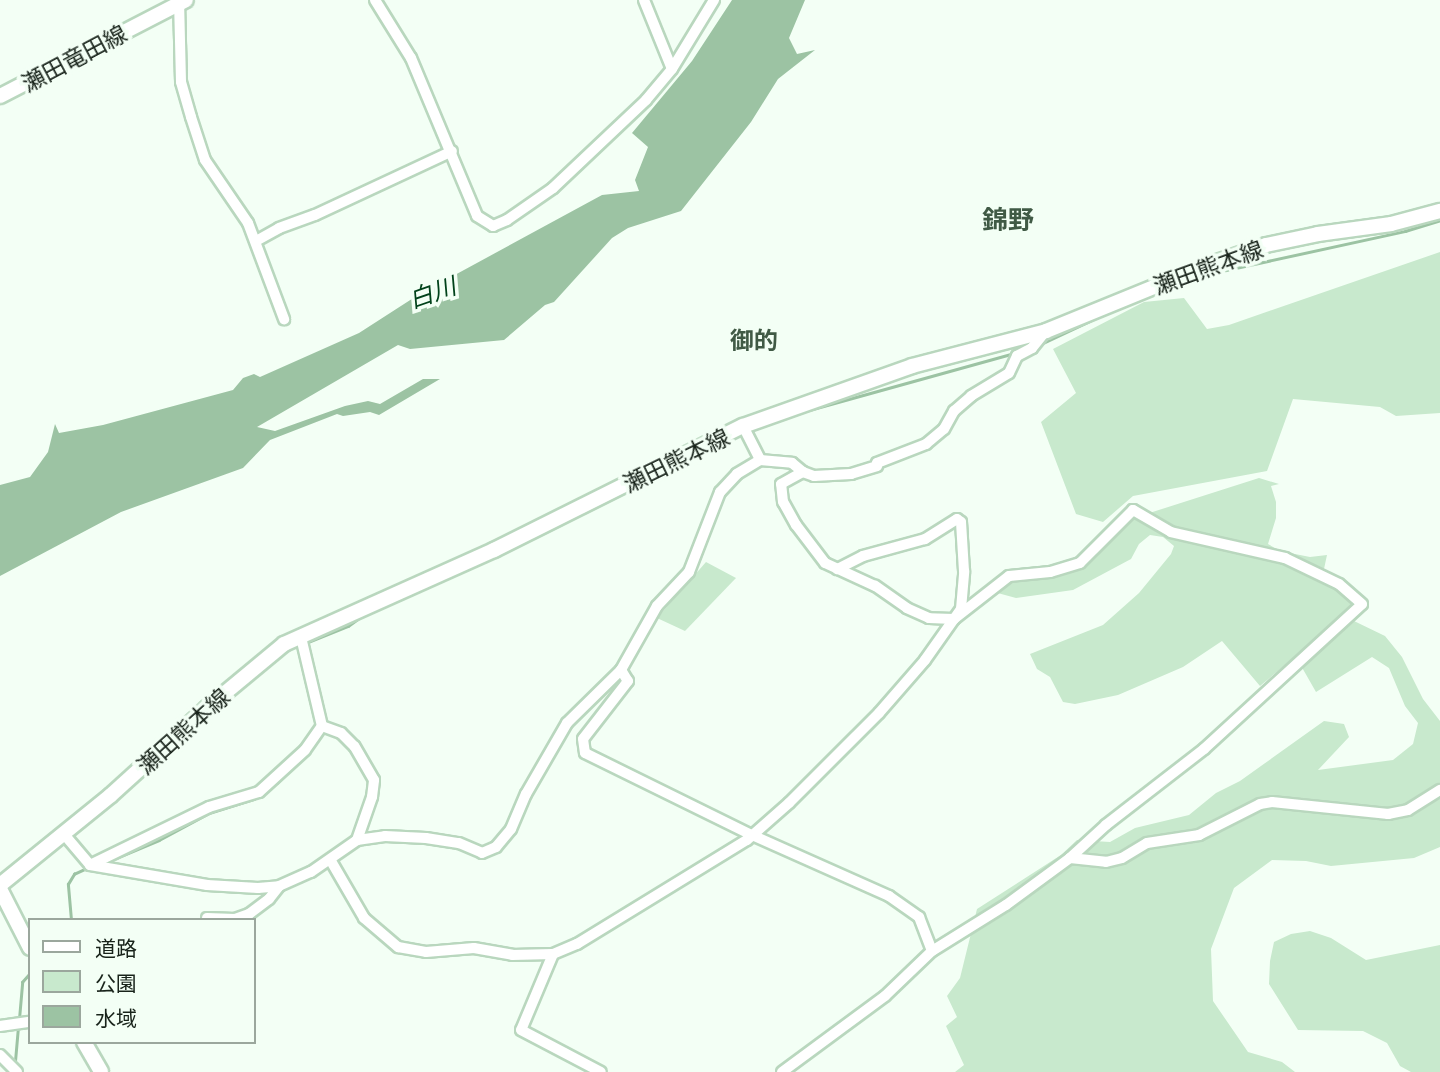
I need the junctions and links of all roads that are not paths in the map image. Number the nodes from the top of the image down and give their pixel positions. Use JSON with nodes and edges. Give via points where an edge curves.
{"nodes":[{"id":1,"x":375,"y":0,"type":"edge"},
{"id":2,"x":644,"y":0,"type":"edge"},
{"id":3,"x":713,"y":0,"type":"edge"},
{"id":4,"x":181,"y":1,"type":"edge"},
{"id":5,"x":672,"y":69,"type":"junction"},
{"id":6,"x":0,"y":96,"type":"edge"},
{"id":7,"x":452,"y":151,"type":"junction"},
{"id":8,"x":1440,"y":211,"type":"edge"},
{"id":9,"x":256,"y":241,"type":"junction"},
{"id":10,"x":284,"y":318,"type":"dead end"},
{"id":11,"x":1046,"y":331,"type":"junction"},
{"id":12,"x":743,"y":426,"type":"junction"},
{"id":13,"x":760,"y":460,"type":"junction"},
{"id":14,"x":803,"y":472,"type":"junction"},
{"id":15,"x":838,"y":569,"type":"junction"},
{"id":16,"x":954,"y":619,"type":"junction"},
{"id":17,"x":301,"y":637,"type":"junction"},
{"id":18,"x":621,"y":670,"type":"junction"},
{"id":19,"x":322,"y":726,"type":"junction"},
{"id":20,"x":1440,"y":790,"type":"edge"},
{"id":21,"x":63,"y":834,"type":"junction"},
{"id":22,"x":752,"y":835,"type":"junction"},
{"id":23,"x":357,"y":840,"type":"junction"},
{"id":24,"x":1070,"y":858,"type":"junction"},
{"id":25,"x":331,"y":861,"type":"junction"},
{"id":26,"x":90,"y":865,"type":"junction"},
{"id":27,"x":279,"y":886,"type":"junction"},
{"id":28,"x":0,"y":887,"type":"edge"},
{"id":29,"x":238,"y":918,"type":"edge"},
{"id":30,"x":28,"y":944,"type":"edge"},
{"id":31,"x":932,"y":951,"type":"junction"},
{"id":32,"x":553,"y":954,"type":"junction"},
{"id":33,"x":28,"y":1021,"type":"edge"},
{"id":34,"x":0,"y":1026,"type":"edge"},
{"id":35,"x":85,"y":1044,"type":"edge"},
{"id":36,"x":0,"y":1055,"type":"edge"},
{"id":37,"x":17,"y":1072,"type":"edge"},
{"id":38,"x":101,"y":1072,"type":"edge"},
{"id":39,"x":601,"y":1072,"type":"edge"},
{"id":40,"x":782,"y":1072,"type":"edge"}],
"edges":[{"from":1,"to":7,"type":"street","via":[[411,58]]},
{"from":2,"to":5,"type":"street"},
{"from":3,"to":5,"type":"street"},
{"from":4,"to":6,"type":"main road","name":"瀬田竜田線"},
{"from":4,"to":9,"type":"street","via":[[181,82],[194,128],[205,160],[238,205]]},
{"from":5,"to":7,"type":"street","via":[[646,100],[553,187],[493,226],[477,216]]},
{"from":7,"to":9,"type":"street"},
{"from":8,"to":11,"type":"main road","name":"瀬田熊本線","via":[[1266,245]]},
{"from":9,"to":10,"type":"street"},
{"from":11,"to":12,"type":"main road","name":"瀬田熊本線","via":[[912,366]]},
{"from":11,"to":14,"type":"street","via":[[1032,348],[1017,356],[1009,373],[971,396],[926,444],[851,474],[814,476]]},
{"from":12,"to":13,"type":"street"},
{"from":12,"to":17,"type":"main road","name":"瀬田熊本線","via":[[494,550]]},
{"from":13,"to":14,"type":"street","via":[[792,463]]},
{"from":13,"to":18,"type":"street","via":[[720,492],[689,572],[657,606]]},
{"from":14,"to":15,"type":"street","via":[[781,484],[783,502],[825,563]]},
{"from":15,"to":16,"type":"street","via":[[929,618]]},
{"from":15,"to":16,"type":"street","via":[[863,556],[925,539],[957,519],[961,522],[964,571],[961,608]]},
{"from":16,"to":22,"type":"street","via":[[879,713]]},
{"from":16,"to":24,"type":"street","via":[[1009,576],[1051,572],[1080,563],[1133,510],[1171,532],[1285,558],[1339,584],[1362,604],[1204,749]]},
{"from":17,"to":19,"type":"street"},
{"from":17,"to":21,"type":"main road","name":"瀬田熊本線","via":[[271,654]]},
{"from":18,"to":22,"type":"street","via":[[628,681],[583,739],[585,753]]},
{"from":18,"to":23,"type":"street","via":[[566,723],[511,829],[496,847],[482,853],[459,843],[426,838],[385,835]]},
{"from":19,"to":23,"type":"street","via":[[341,733],[354,746],[374,780]]},
{"from":19,"to":26,"type":"street","via":[[305,750],[260,792],[209,807]]},
{"from":20,"to":24,"type":"street","via":[[1417,806],[1388,814],[1260,804],[1199,835],[1147,843],[1122,858],[1106,862]]},
{"from":21,"to":26,"type":"street"},
{"from":21,"to":28,"type":"main road","name":"瀬田熊本線"},
{"from":22,"to":31,"type":"street","via":[[902,904],[919,917]]},
{"from":22,"to":32,"type":"street","via":[[655,899]]},
{"from":23,"to":25,"type":"street"},
{"from":24,"to":31,"type":"street"},
{"from":25,"to":27,"type":"street"},
{"from":25,"to":32,"type":"street","via":[[363,918],[398,947],[426,952],[474,948],[512,955]]},
{"from":26,"to":27,"type":"street","via":[[207,885]]},
{"from":27,"to":29,"type":"street","via":[[269,899]]},
{"from":28,"to":30,"type":"main road"},
{"from":31,"to":40,"type":"street","via":[[885,996]]},
{"from":32,"to":39,"type":"street","via":[[521,1030]]},
{"from":33,"to":34,"type":"street"},
{"from":35,"to":38,"type":"main road"},
{"from":36,"to":37,"type":"street"}]}
